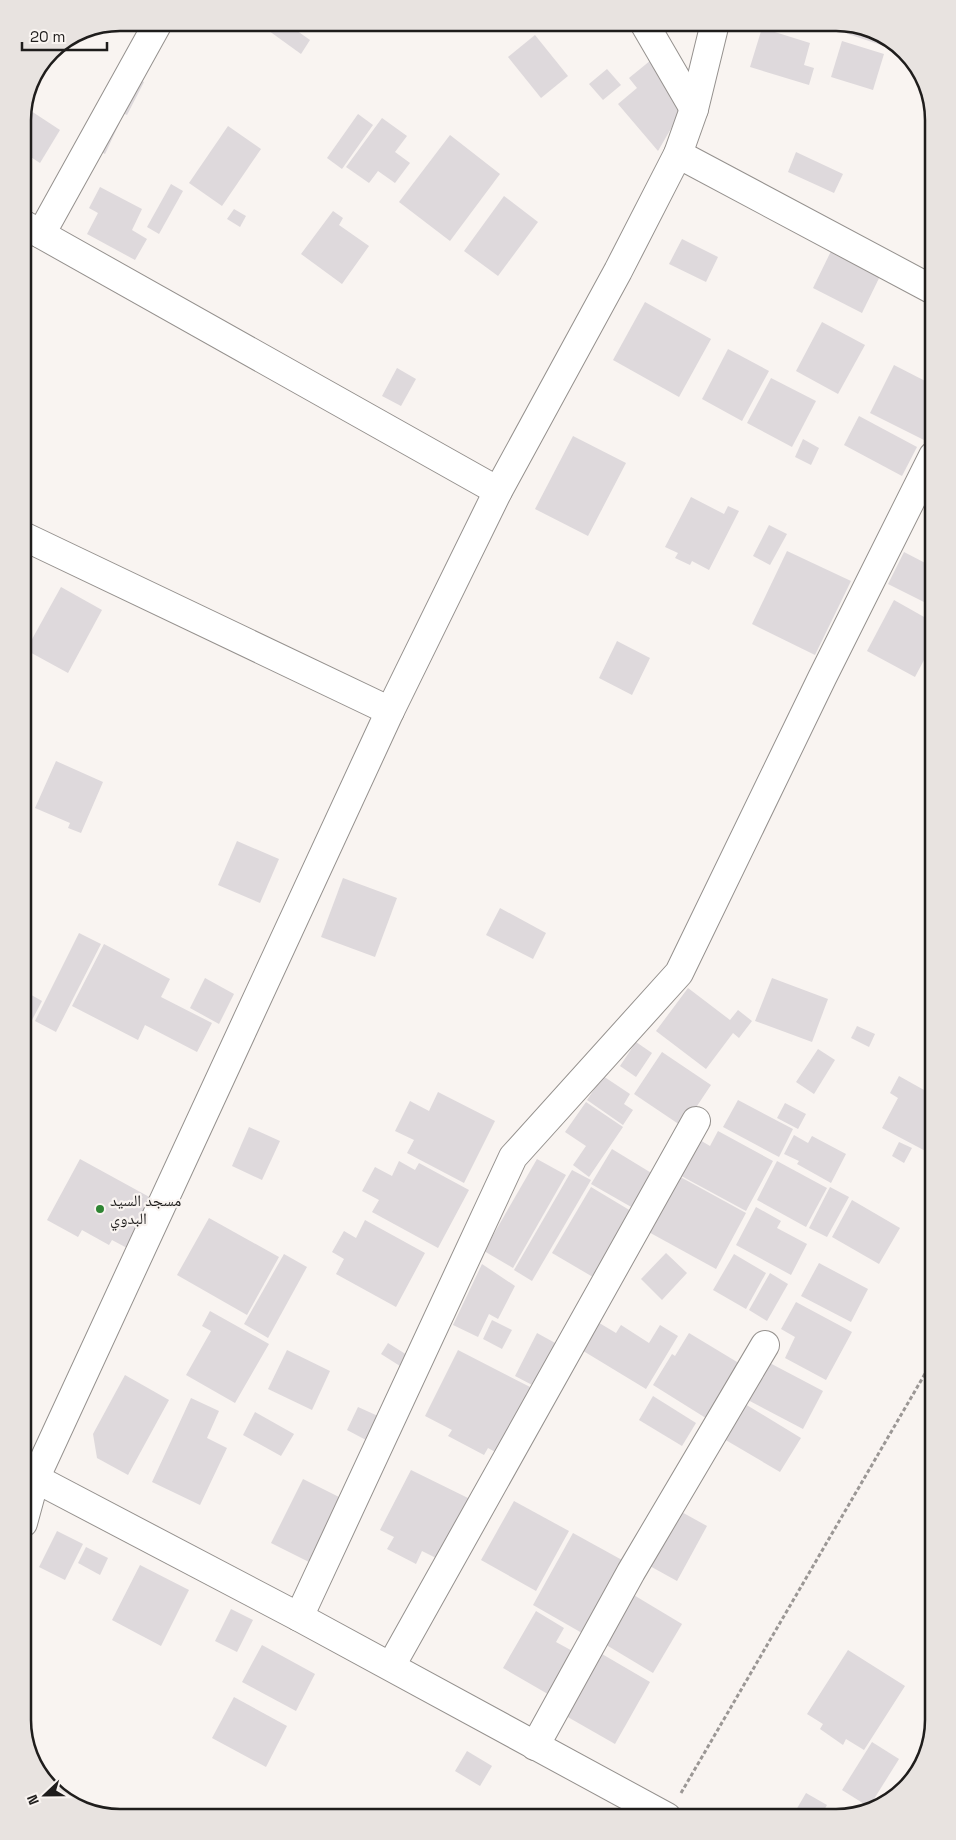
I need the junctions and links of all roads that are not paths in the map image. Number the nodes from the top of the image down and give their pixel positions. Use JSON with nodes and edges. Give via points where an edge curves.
{"nodes":[{"id":1,"x":153,"y":31,"type":"edge"},
{"id":2,"x":649,"y":31,"type":"edge"},
{"id":3,"x":713,"y":31,"type":"edge"},
{"id":4,"x":694,"y":109,"type":"junction"},
{"id":5,"x":678,"y":154,"type":"junction"},
{"id":6,"x":32,"y":229,"type":"edge"},
{"id":7,"x":925,"y":285,"type":"edge"},
{"id":8,"x":925,"y":474,"type":"edge"},
{"id":9,"x":498,"y":490,"type":"junction"},
{"id":10,"x":31,"y":540,"type":"edge"},
{"id":11,"x":390,"y":711,"type":"junction"},
{"id":12,"x":696,"y":1121,"type":"dead end"},
{"id":13,"x":765,"y":1345,"type":"dead end"},
{"id":14,"x":31,"y":1472,"type":"edge"},
{"id":15,"x":31,"y":1477,"type":"edge"},
{"id":16,"x":299,"y":1617,"type":"junction"},
{"id":17,"x":391,"y":1666,"type":"junction"},
{"id":18,"x":536,"y":1746,"type":"junction"},
{"id":19,"x":672,"y":1809,"type":"edge"}],
"edges":[{"from":1,"to":6,"type":"street"},
{"from":2,"to":4,"type":"street"},
{"from":3,"to":4,"type":"street"},
{"from":4,"to":5,"type":"street"},
{"from":5,"to":7,"type":"street"},
{"from":5,"to":9,"type":"street","via":[[618,272]]},
{"from":6,"to":9,"type":"street"},
{"from":8,"to":16,"type":"street","via":[[679,973],[513,1157]]},
{"from":9,"to":11,"type":"street"},
{"from":10,"to":11,"type":"street"},
{"from":11,"to":14,"type":"street"},
{"from":12,"to":17,"type":"street"},
{"from":13,"to":18,"type":"street","via":[[632,1572]]},
{"from":15,"to":16,"type":"street"},
{"from":16,"to":17,"type":"street"},
{"from":17,"to":18,"type":"street"},
{"from":18,"to":19,"type":"street"}]}
